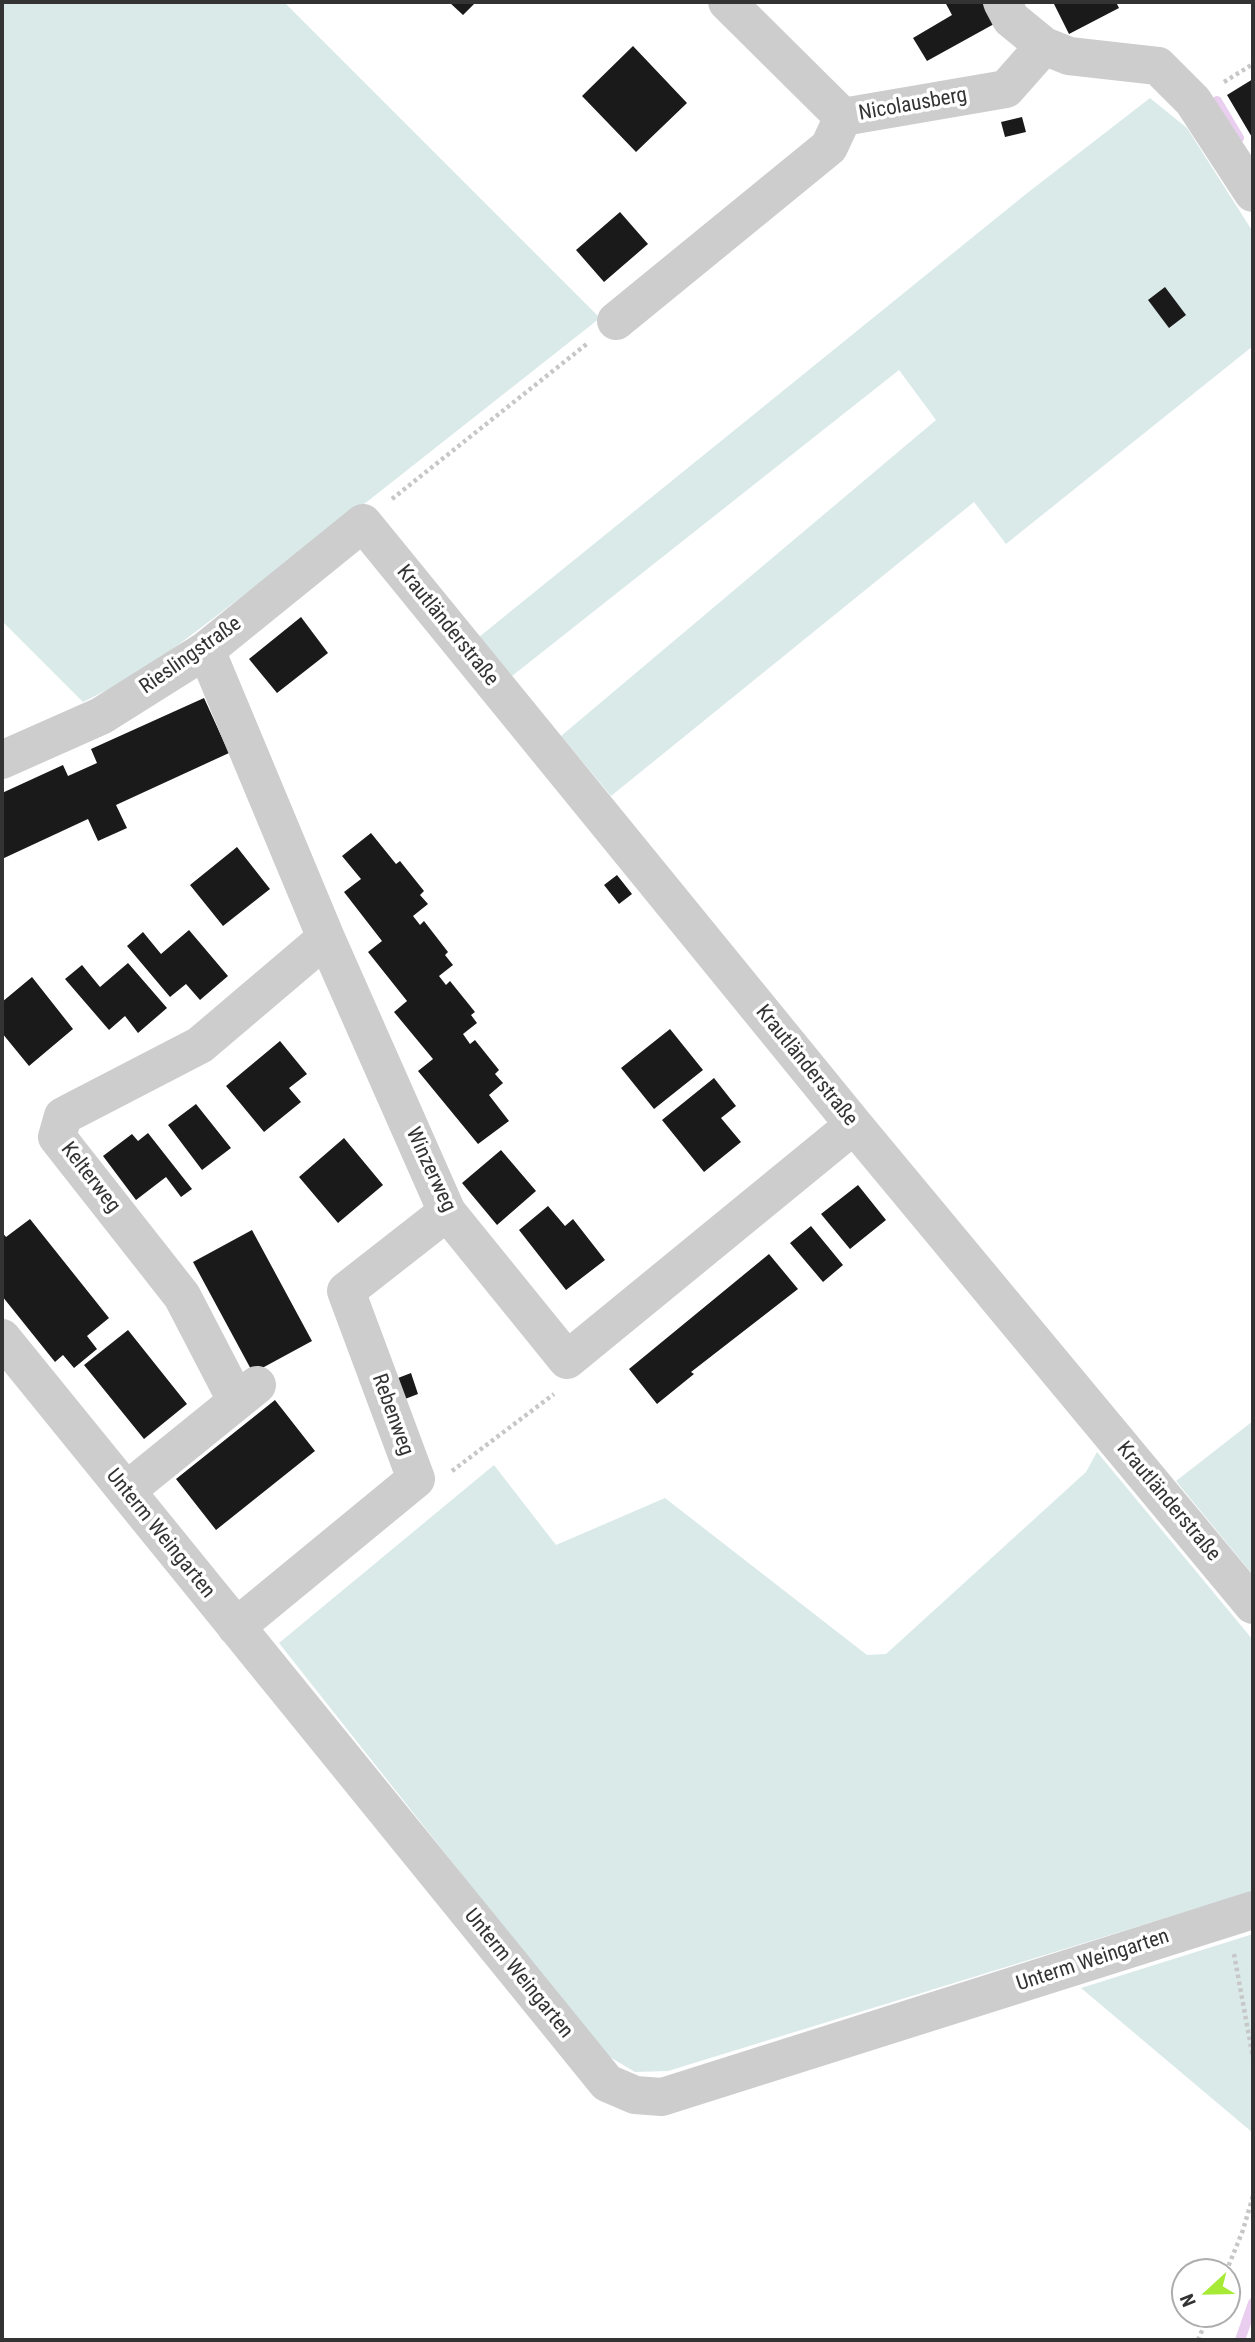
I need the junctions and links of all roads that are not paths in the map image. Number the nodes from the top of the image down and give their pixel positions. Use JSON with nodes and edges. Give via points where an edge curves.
{"nodes":[{"id":1,"x":727,"y":2,"type":"edge"},
{"id":2,"x":1002,"y":2,"type":"edge"},
{"id":3,"x":1044,"y":46,"type":"junction"},
{"id":4,"x":843,"y":117,"type":"junction"},
{"id":5,"x":1253,"y":193,"type":"edge"},
{"id":6,"x":616,"y":321,"type":"road end"},
{"id":7,"x":363,"y":523,"type":"joint"},
{"id":8,"x":206,"y":650,"type":"junction"},
{"id":9,"x":2,"y":760,"type":"edge"},
{"id":10,"x":326,"y":938,"type":"junction"},
{"id":11,"x":854,"y":1125,"type":"junction"},
{"id":12,"x":447,"y":1212,"type":"junction"},
{"id":13,"x":2,"y":1338,"type":"edge"},
{"id":14,"x":126,"y":1491,"type":"junction"},
{"id":15,"x":1253,"y":1605,"type":"edge"},
{"id":16,"x":236,"y":1627,"type":"junction"},
{"id":17,"x":1240,"y":1914,"type":"edge"}],
"edges":[{"from":1,"to":4,"type":"street","name":"Nicolausberg"},
{"from":2,"to":3,"type":"street","via":[[1011,19]]},
{"from":3,"to":4,"type":"street","name":"Nicolausberg","via":[[1006,89]]},
{"from":3,"to":5,"type":"street","via":[[1069,56],[1158,65],[1193,101]]},
{"from":4,"to":6,"type":"street","via":[[829,147]]},
{"from":7,"to":8,"type":"street","name":"Rieslingstraße"},
{"from":7,"to":11,"type":"street","name":"Krautländerstraße"},
{"from":8,"to":9,"type":"street","name":"Rieslingstraße","via":[[101,716]]},
{"from":8,"to":10,"type":"street","name":"Winzerweg"},
{"from":10,"to":12,"type":"street","name":"Winzerweg"},
{"from":10,"to":14,"type":"street","name":"Kelterweg","via":[[200,1045],[63,1116],[58,1137],[182,1296],[246,1393]]},
{"from":11,"to":12,"type":"street","name":"Winzerweg","via":[[567,1360]]},
{"from":11,"to":15,"type":"street","name":"Krautländerstraße"},
{"from":12,"to":16,"type":"street","name":"Rebenweg","via":[[346,1291],[416,1479]]},
{"from":13,"to":14,"type":"street","name":"Unterm Weingarten"},
{"from":14,"to":16,"type":"street","name":"Unterm Weingarten"},
{"from":16,"to":17,"type":"street","name":"Unterm Weingarten","via":[[607,2083],[635,2095],[662,2097]]}]}
